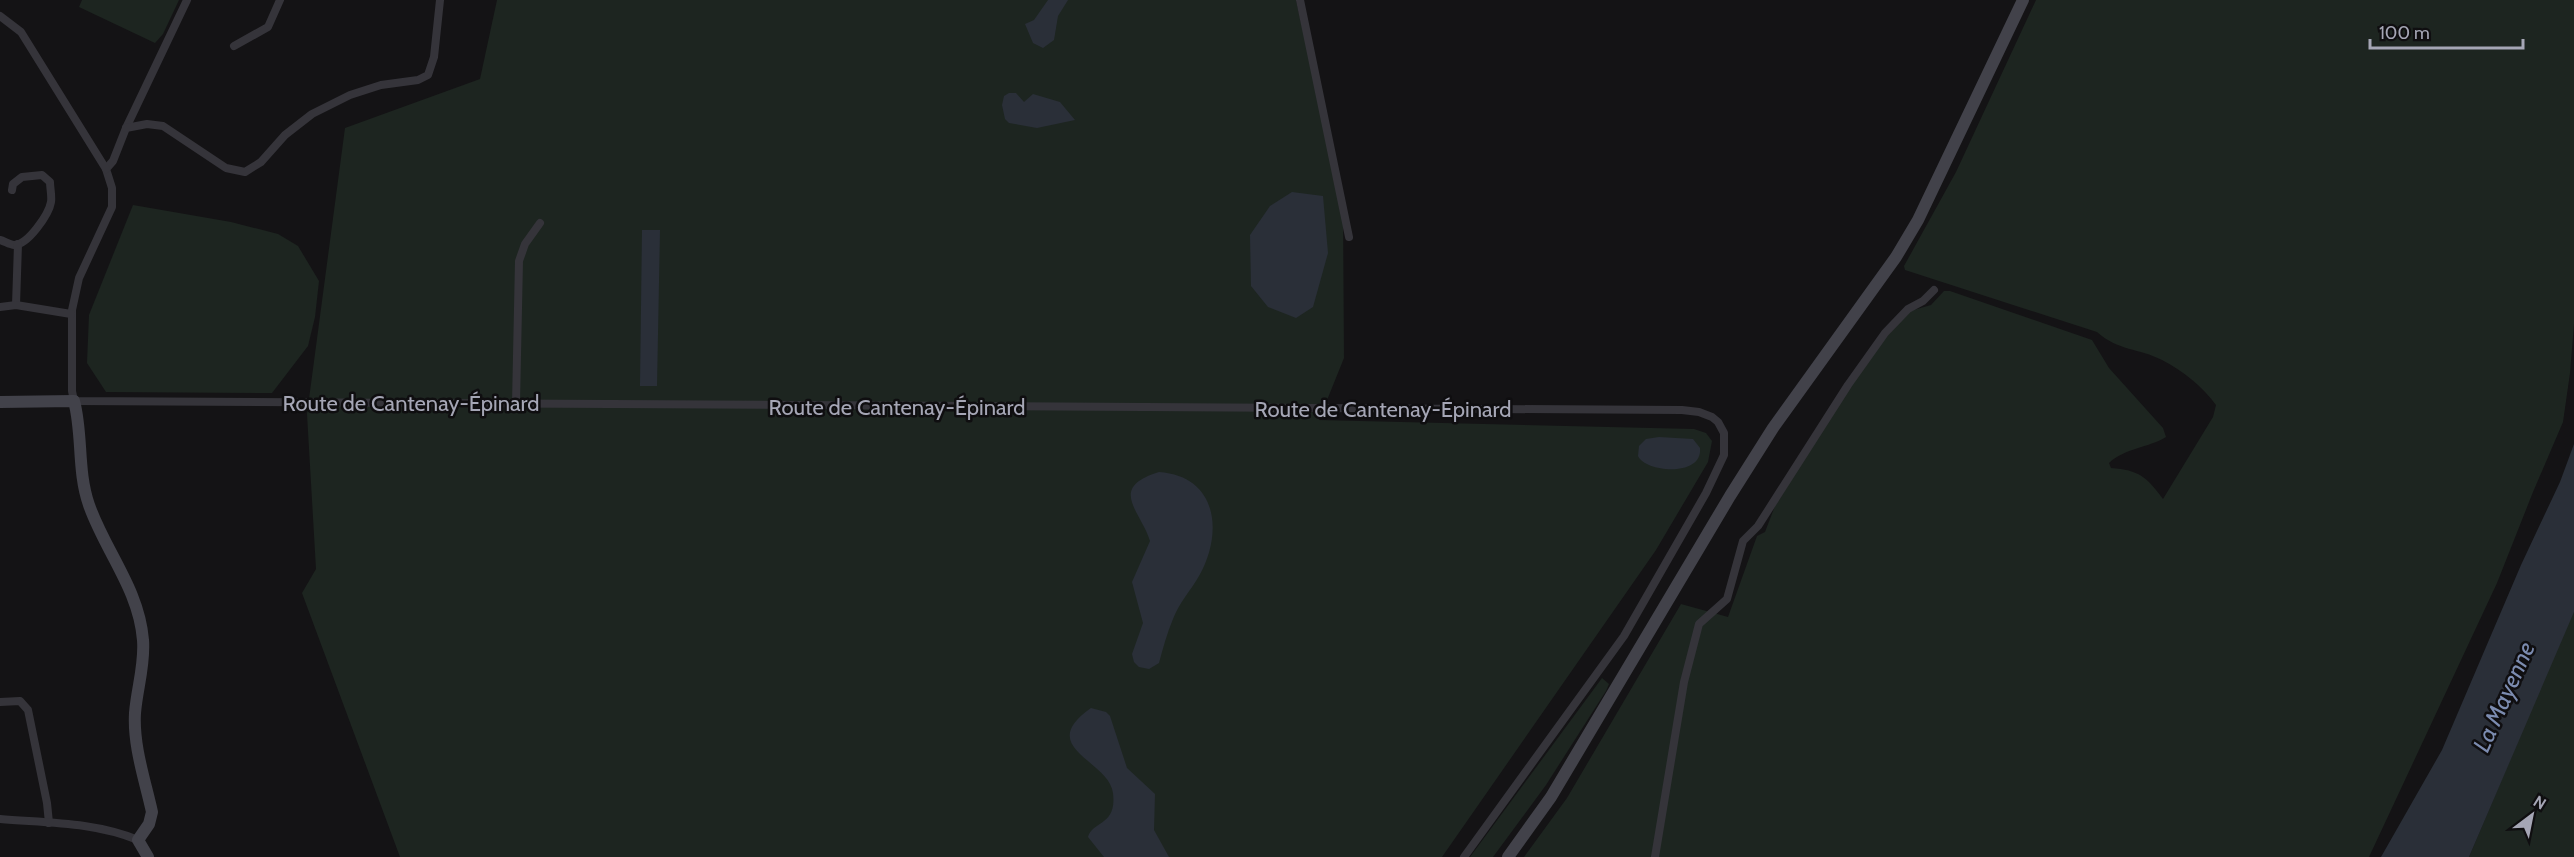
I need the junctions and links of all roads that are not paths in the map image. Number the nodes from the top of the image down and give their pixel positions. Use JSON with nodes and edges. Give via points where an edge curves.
{"nodes":[{"id":1,"x":187,"y":0,"type":"edge"},
{"id":2,"x":280,"y":0,"type":"edge"},
{"id":3,"x":440,"y":0,"type":"edge"},
{"id":4,"x":1300,"y":0,"type":"edge"},
{"id":5,"x":2023,"y":0,"type":"edge"},
{"id":6,"x":0,"y":16,"type":"edge"},
{"id":7,"x":234,"y":46,"type":"dead end"},
{"id":8,"x":126,"y":128,"type":"junction"},
{"id":9,"x":106,"y":169,"type":"junction"},
{"id":10,"x":12,"y":190,"type":"dead end"},
{"id":11,"x":540,"y":223,"type":"dead end"},
{"id":12,"x":1349,"y":237,"type":"dead end"},
{"id":13,"x":0,"y":240,"type":"edge"},
{"id":14,"x":18,"y":244,"type":"junction"},
{"id":15,"x":1934,"y":290,"type":"dead end"},
{"id":16,"x":16,"y":304,"type":"junction"},
{"id":17,"x":0,"y":307,"type":"edge"},
{"id":18,"x":71,"y":315,"type":"junction"},
{"id":19,"x":74,"y":400,"type":"junction"},
{"id":20,"x":0,"y":402,"type":"edge"},
{"id":21,"x":516,"y":403,"type":"junction"},
{"id":22,"x":0,"y":702,"type":"edge"},
{"id":23,"x":0,"y":819,"type":"edge"},
{"id":24,"x":49,"y":823,"type":"junction"},
{"id":25,"x":138,"y":840,"type":"junction"},
{"id":26,"x":148,"y":857,"type":"edge"},
{"id":27,"x":1464,"y":857,"type":"edge"},
{"id":28,"x":1508,"y":857,"type":"edge"},
{"id":29,"x":1655,"y":857,"type":"edge"}],
"edges":[{"from":1,"to":8,"type":"street"},
{"from":2,"to":7,"type":"street","via":[[268,27]]},
{"from":3,"to":8,"type":"street","via":[[434,57],[428,75],[350,95],[312,114],[245,172],[226,168],[163,126]]},
{"from":4,"to":12,"type":"street"},
{"from":5,"to":28,"type":"main road","via":[[1913,230],[1767,438],[1551,797]]},
{"from":6,"to":9,"type":"street","via":[[21,32]]},
{"from":8,"to":9,"type":"street"},
{"from":9,"to":18,"type":"street","via":[[112,207],[80,278]]},
{"from":10,"to":14,"type":"street","via":[[22,177],[42,175],[50,182],[51,202],[46,216]]},
{"from":11,"to":21,"type":"street","via":[[519,261]]},
{"from":13,"to":14,"type":"street"},
{"from":14,"to":16,"type":"street"},
{"from":15,"to":29,"type":"street","via":[[1885,333],[1854,376],[1758,526],[1743,541],[1727,599],[1700,624],[1684,682]]},
{"from":16,"to":17,"type":"street"},
{"from":16,"to":18,"type":"street"},
{"from":18,"to":19,"type":"street"},
{"from":19,"to":20,"type":"main road"},
{"from":19,"to":21,"type":"street","name":"Route de Cantenay-Épinard"},
{"from":19,"to":25,"type":"main road","via":[[82,481],[136,606],[143,639],[135,737],[152,812]]},
{"from":21,"to":27,"type":"street","name":"Route de Cantenay-Épinard","via":[[1682,410],[1699,412],[1718,422],[1724,433],[1724,456],[1624,636]]},
{"from":22,"to":24,"type":"street","via":[[20,701],[28,711]]},
{"from":23,"to":24,"type":"street"},
{"from":24,"to":25,"type":"street","via":[[98,827]]},
{"from":25,"to":26,"type":"main road"}]}
